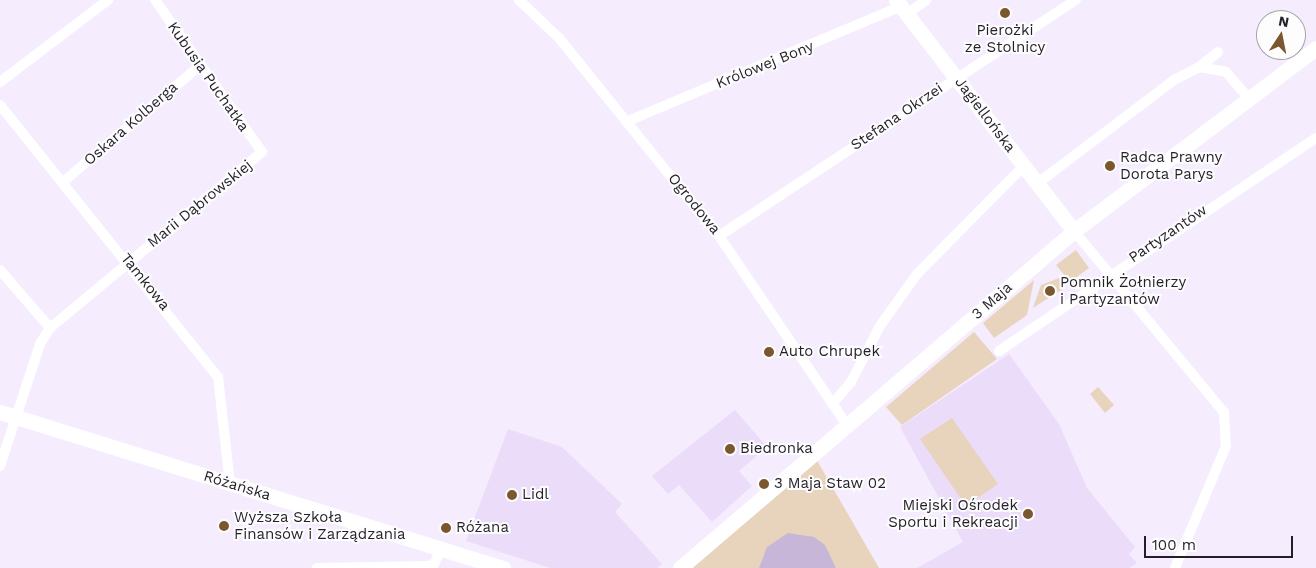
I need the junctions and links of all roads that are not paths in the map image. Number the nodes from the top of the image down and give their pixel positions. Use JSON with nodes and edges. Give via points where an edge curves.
{"nodes":[{"id":1,"x":108,"y":0,"type":"edge"},
{"id":2,"x":155,"y":0,"type":"edge"},
{"id":3,"x":519,"y":0,"type":"edge"},
{"id":4,"x":926,"y":0,"type":"edge"},
{"id":5,"x":1076,"y":0,"type":"edge"},
{"id":6,"x":901,"y":7,"type":"edge"},
{"id":7,"x":1316,"y":48,"type":"edge"},
{"id":8,"x":1218,"y":52,"type":"dead end"},
{"id":9,"x":1199,"y":66,"type":"junction"},
{"id":10,"x":198,"y":67,"type":"junction"},
{"id":11,"x":956,"y":77,"type":"junction"},
{"id":12,"x":0,"y":82,"type":"edge"},
{"id":13,"x":1248,"y":97,"type":"junction"},
{"id":14,"x":0,"y":105,"type":"edge"},
{"id":15,"x":628,"y":122,"type":"junction"},
{"id":16,"x":1316,"y":138,"type":"edge"},
{"id":17,"x":262,"y":152,"type":"joint"},
{"id":18,"x":1024,"y":166,"type":"junction"},
{"id":19,"x":63,"y":182,"type":"junction"},
{"id":20,"x":1038,"y":183,"type":"junction"},
{"id":21,"x":1074,"y":231,"type":"junction"},
{"id":22,"x":719,"y":236,"type":"junction"},
{"id":23,"x":129,"y":262,"type":"junction"},
{"id":24,"x":0,"y":270,"type":"edge"},
{"id":25,"x":1107,"y":274,"type":"junction"},
{"id":26,"x":50,"y":328,"type":"junction"},
{"id":27,"x":999,"y":351,"type":"dead end"},
{"id":28,"x":832,"y":404,"type":"junction"},
{"id":29,"x":0,"y":412,"type":"edge"},
{"id":30,"x":17,"y":418,"type":"junction"},
{"id":31,"x":847,"y":425,"type":"junction"},
{"id":32,"x":0,"y":466,"type":"edge"},
{"id":33,"x":230,"y":484,"type":"junction"},
{"id":34,"x":441,"y":549,"type":"junction"},
{"id":35,"x":317,"y":568,"type":"edge"},
{"id":36,"x":503,"y":568,"type":"edge"},
{"id":37,"x":680,"y":568,"type":"edge"},
{"id":38,"x":1176,"y":568,"type":"edge"}],
"edges":[{"from":1,"to":12,"type":"street"},
{"from":2,"to":10,"type":"street","name":"Kubusia Puchatka"},
{"from":3,"to":15,"type":"street","name":"Ogrodowa","via":[[559,38]]},
{"from":4,"to":6,"type":"street","name":"Królowej Bony"},
{"from":5,"to":11,"type":"street","name":"Stefana Okrzei"},
{"from":6,"to":11,"type":"street","name":"Jagiellońska"},
{"from":6,"to":15,"type":"street","name":"Królowej Bony"},
{"from":7,"to":13,"type":"street","name":"3 Maja"},
{"from":8,"to":9,"type":"street"},
{"from":9,"to":13,"type":"street","via":[[1226,72]]},
{"from":9,"to":20,"type":"street","via":[[1174,80]]},
{"from":10,"to":17,"type":"street","name":"Kubusia Puchatka"},
{"from":10,"to":19,"type":"street","name":"Oskara Kolberga"},
{"from":11,"to":18,"type":"street","name":"Jagiellońska"},
{"from":11,"to":22,"type":"street","name":"Stefana Okrzei"},
{"from":13,"to":21,"type":"street","name":"3 Maja"},
{"from":14,"to":19,"type":"street","name":"Tamkowa"},
{"from":15,"to":22,"type":"street","name":"Ogrodowa"},
{"from":16,"to":25,"type":"street","name":"Partyzantów"},
{"from":17,"to":23,"type":"street","name":"Marii Dąbrowskiej"},
{"from":18,"to":20,"type":"street","name":"Jagiellońska"},
{"from":18,"to":28,"type":"street","via":[[917,274],[886,314],[851,382]]},
{"from":19,"to":23,"type":"street","name":"Tamkowa"},
{"from":20,"to":21,"type":"street","name":"Jagiellońska"},
{"from":21,"to":25,"type":"street"},
{"from":21,"to":31,"type":"street","name":"3 Maja"},
{"from":22,"to":28,"type":"street","name":"Ogrodowa"},
{"from":23,"to":26,"type":"street","name":"Marii Dąbrowskiej"},
{"from":23,"to":33,"type":"street","name":"Tamkowa","via":[[218,377]]},
{"from":24,"to":26,"type":"street"},
{"from":25,"to":27,"type":"street","name":"Partyzantów"},
{"from":25,"to":38,"type":"street","via":[[1217,400],[1228,427],[1218,470]]},
{"from":26,"to":30,"type":"street","name":"Marii Dąbrowskiej","via":[[40,344]]},
{"from":28,"to":31,"type":"street","name":"Ogrodowa"},
{"from":29,"to":30,"type":"street","name":"Różańska"},
{"from":30,"to":32,"type":"street","name":"Marii Dąbrowskiej"},
{"from":30,"to":33,"type":"street","name":"Różańska"},
{"from":31,"to":37,"type":"street","name":"3 Maja"},
{"from":33,"to":34,"type":"street","name":"Różańska"},
{"from":34,"to":35,"type":"street","via":[[434,564],[428,566]]},
{"from":34,"to":36,"type":"street","name":"Różańska"}]}
